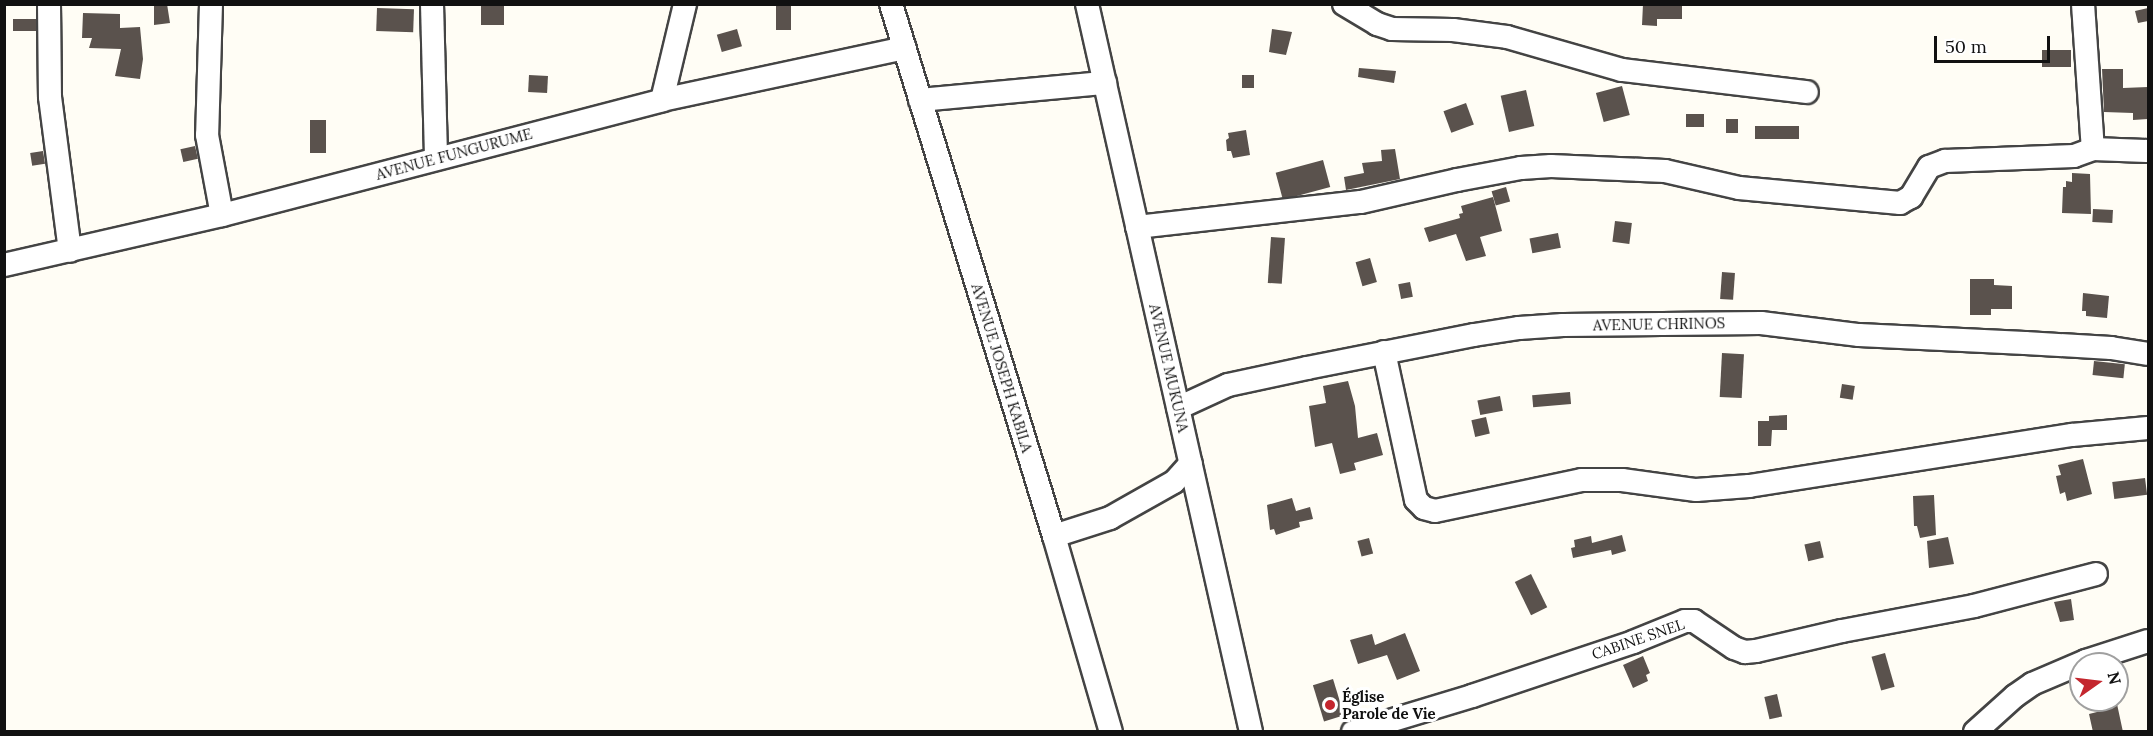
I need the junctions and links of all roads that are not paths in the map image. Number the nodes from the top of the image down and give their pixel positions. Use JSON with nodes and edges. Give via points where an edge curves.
{"nodes":[{"id":1,"x":50,"y":4,"type":"edge"},
{"id":2,"x":211,"y":4,"type":"edge"},
{"id":3,"x":432,"y":4,"type":"edge"},
{"id":4,"x":685,"y":4,"type":"edge"},
{"id":5,"x":891,"y":4,"type":"edge"},
{"id":6,"x":1087,"y":4,"type":"edge"},
{"id":7,"x":2083,"y":4,"type":"edge"},
{"id":8,"x":1356,"y":7,"type":"edge"},
{"id":9,"x":904,"y":48,"type":"junction"},
{"id":10,"x":1105,"y":83,"type":"junction"},
{"id":11,"x":1807,"y":92,"type":"dead end"},
{"id":12,"x":662,"y":100,"type":"junction"},
{"id":13,"x":920,"y":100,"type":"junction"},
{"id":14,"x":2093,"y":149,"type":"junction"},
{"id":15,"x":2148,"y":151,"type":"edge"},
{"id":16,"x":436,"y":158,"type":"junction"},
{"id":17,"x":222,"y":215,"type":"junction"},
{"id":18,"x":1137,"y":227,"type":"junction"},
{"id":19,"x":70,"y":251,"type":"junction"},
{"id":20,"x":4,"y":265,"type":"edge"},
{"id":21,"x":1384,"y":352,"type":"junction"},
{"id":22,"x":2148,"y":354,"type":"edge"},
{"id":23,"x":1179,"y":408,"type":"junction"},
{"id":24,"x":2148,"y":428,"type":"edge"},
{"id":25,"x":1191,"y":464,"type":"junction"},
{"id":26,"x":1054,"y":537,"type":"junction"},
{"id":27,"x":2096,"y":574,"type":"dead end"},
{"id":28,"x":2148,"y":641,"type":"edge"},
{"id":29,"x":1999,"y":709,"type":"junction"},
{"id":30,"x":1111,"y":732,"type":"edge"},
{"id":31,"x":1251,"y":732,"type":"edge"},
{"id":32,"x":1353,"y":732,"type":"edge"},
{"id":33,"x":1975,"y":732,"type":"edge"},
{"id":34,"x":2005,"y":732,"type":"edge"}],
"edges":[{"from":1,"to":19,"type":"street","via":[[50,97]]},
{"from":2,"to":17,"type":"street","via":[[207,135]]},
{"from":3,"to":16,"type":"street"},
{"from":4,"to":12,"type":"street"},
{"from":5,"to":9,"type":"street","name":"AVENUE JOSEPH KABILA"},
{"from":6,"to":10,"type":"street","name":"AVENUE MUKUNA"},
{"from":7,"to":14,"type":"street"},
{"from":8,"to":11,"type":"street","via":[[1377,24],[1392,29],[1453,30],[1507,37],[1622,70]]},
{"from":9,"to":12,"type":"street","name":"AVENUE FUNGURUME"},
{"from":9,"to":13,"type":"street","name":"AVENUE JOSEPH KABILA"},
{"from":10,"to":13,"type":"street"},
{"from":10,"to":18,"type":"street","name":"AVENUE MUKUNA"},
{"from":12,"to":16,"type":"street","name":"AVENUE FUNGURUME"},
{"from":13,"to":26,"type":"street","name":"AVENUE JOSEPH KABILA"},
{"from":14,"to":15,"type":"street"},
{"from":14,"to":18,"type":"street","via":[[2074,156],[1936,163],[1923,174],[1911,197],[1900,203],[1739,188],[1665,171],[1551,166],[1457,180],[1361,202]]},
{"from":16,"to":17,"type":"street","name":"AVENUE FUNGURUME"},
{"from":17,"to":19,"type":"street","name":"AVENUE FUNGURUME"},
{"from":18,"to":23,"type":"street","name":"AVENUE MUKUNA"},
{"from":19,"to":20,"type":"street","name":"AVENUE FUNGURUME"},
{"from":21,"to":22,"type":"street","name":"AVENUE CHRINOS","via":[[1519,328],[1717,322],[1860,335],[2110,348]]},
{"from":21,"to":23,"type":"street","name":"AVENUE CHRINOS","via":[[1228,386]]},
{"from":21,"to":24,"type":"street","via":[[1416,500],[1424,508],[1436,511],[1582,480],[1622,480],[1696,490],[1749,486],[2072,435]]},
{"from":23,"to":25,"type":"street","name":"AVENUE MUKUNA"},
{"from":25,"to":26,"type":"street","via":[[1174,482],[1110,518]]},
{"from":25,"to":31,"type":"street","name":"AVENUE MUKUNA"},
{"from":26,"to":30,"type":"street","name":"AVENUE JOSEPH KABILA"},
{"from":27,"to":32,"type":"street","name":"CABINE SNEL","via":[[1974,606],[1756,651],[1734,648],[1694,621],[1685,621],[1472,696]]},
{"from":28,"to":29,"type":"street","via":[[2053,674],[2032,684]]},
{"from":29,"to":33,"type":"street"},
{"from":29,"to":34,"type":"street"}]}
